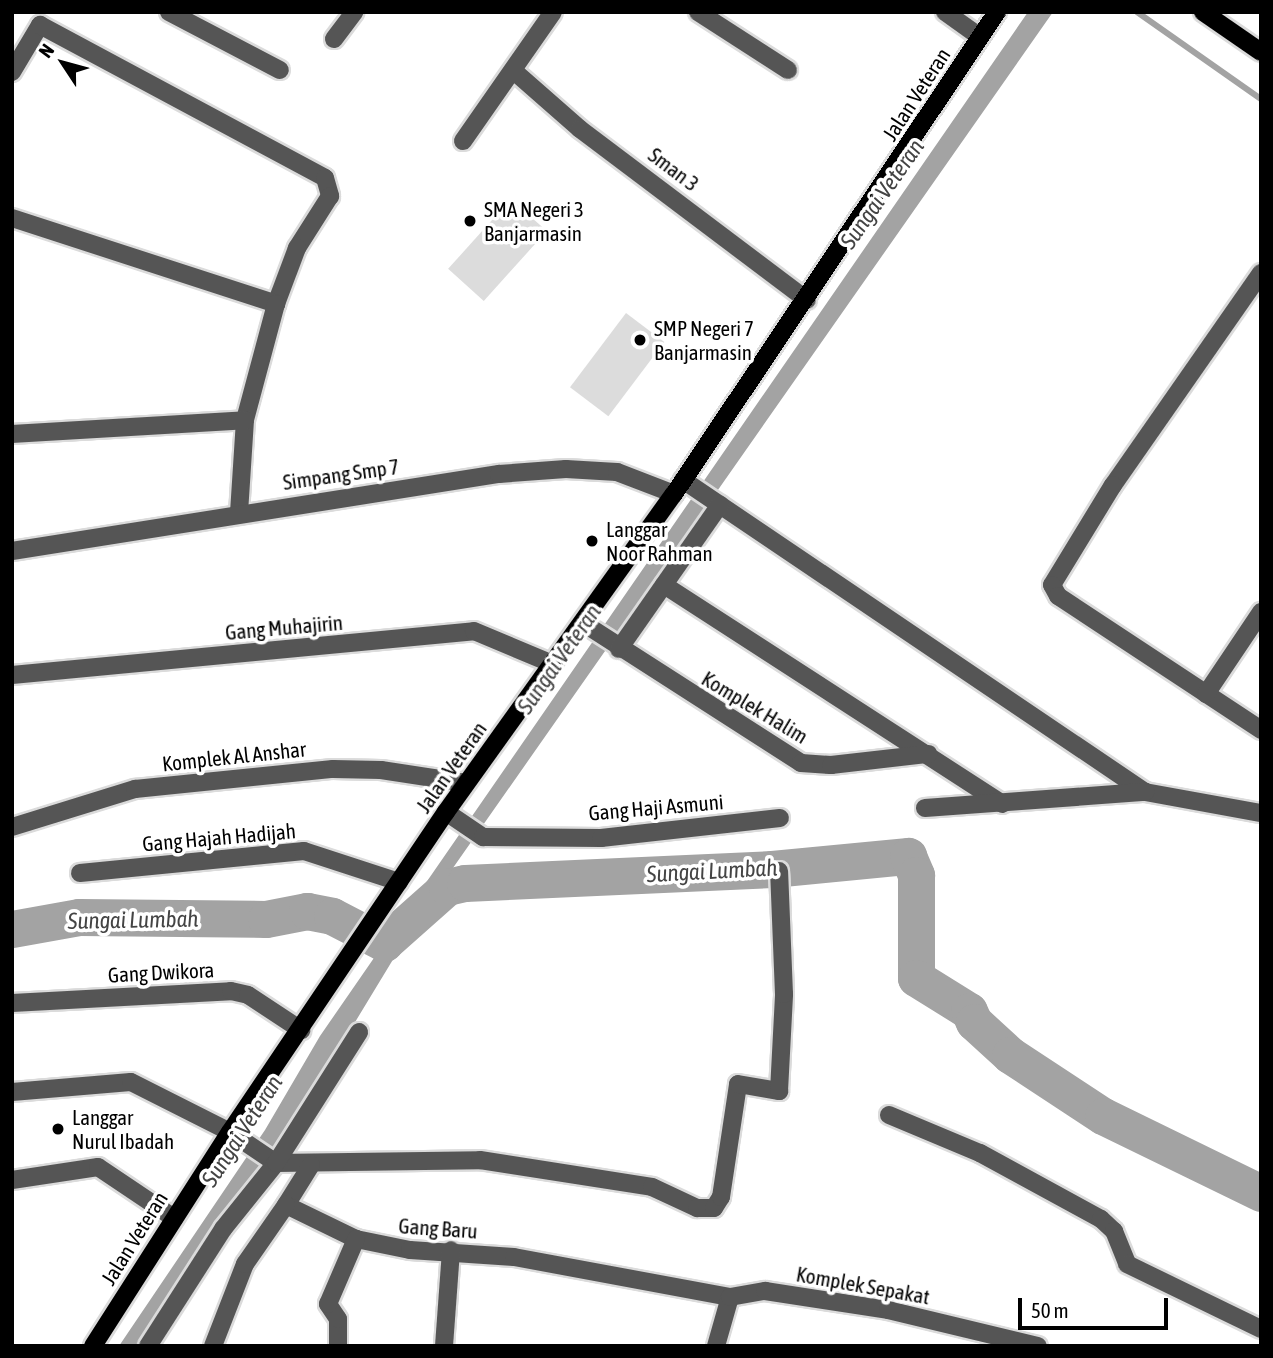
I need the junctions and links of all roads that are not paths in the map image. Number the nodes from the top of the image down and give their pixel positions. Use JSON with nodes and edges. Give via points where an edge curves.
{"nodes":[{"id":1,"x":169,"y":12,"type":"edge"},
{"id":2,"x":354,"y":12,"type":"edge"},
{"id":3,"x":553,"y":12,"type":"edge"},
{"id":4,"x":698,"y":12,"type":"edge"},
{"id":5,"x":945,"y":12,"type":"edge"},
{"id":6,"x":997,"y":12,"type":"edge"},
{"id":7,"x":1214,"y":16,"type":"edge"},
{"id":8,"x":43,"y":19,"type":"edge"},
{"id":9,"x":980,"y":37,"type":"junction"},
{"id":10,"x":334,"y":39,"type":"dead end"},
{"id":11,"x":1261,"y":52,"type":"edge"},
{"id":12,"x":14,"y":61,"type":"edge"},
{"id":13,"x":280,"y":70,"type":"dead end"},
{"id":14,"x":788,"y":70,"type":"dead end"},
{"id":15,"x":515,"y":72,"type":"junction"},
{"id":16,"x":463,"y":141,"type":"dead end"},
{"id":17,"x":12,"y":218,"type":"edge"},
{"id":18,"x":1261,"y":273,"type":"edge"},
{"id":19,"x":807,"y":300,"type":"junction"},
{"id":20,"x":276,"y":304,"type":"junction"},
{"id":21,"x":245,"y":420,"type":"junction"},
{"id":22,"x":12,"y":434,"type":"edge"},
{"id":23,"x":684,"y":487,"type":"junction"},
{"id":24,"x":716,"y":503,"type":"junction"},
{"id":25,"x":239,"y":512,"type":"junction"},
{"id":26,"x":12,"y":551,"type":"edge"},
{"id":27,"x":664,"y":585,"type":"junction"},
{"id":28,"x":1261,"y":612,"type":"edge"},
{"id":29,"x":588,"y":627,"type":"junction"},
{"id":30,"x":617,"y":648,"type":"junction"},
{"id":31,"x":553,"y":664,"type":"junction"},
{"id":32,"x":12,"y":675,"type":"edge"},
{"id":33,"x":1206,"y":694,"type":"junction"},
{"id":34,"x":1261,"y":730,"type":"edge"},
{"id":35,"x":928,"y":754,"type":"junction"},
{"id":36,"x":466,"y":783,"type":"junction"},
{"id":37,"x":1145,"y":792,"type":"junction"},
{"id":38,"x":1002,"y":804,"type":"junction"},
{"id":39,"x":925,"y":808,"type":"dead end"},
{"id":40,"x":1261,"y":813,"type":"edge"},
{"id":41,"x":452,"y":816,"type":"junction"},
{"id":42,"x":780,"y":818,"type":"dead end"},
{"id":43,"x":12,"y":827,"type":"edge"},
{"id":44,"x":779,"y":871,"type":"dead end"},
{"id":45,"x":80,"y":873,"type":"dead end"},
{"id":46,"x":399,"y":882,"type":"junction"},
{"id":47,"x":12,"y":1003,"type":"edge"},
{"id":48,"x":301,"y":1030,"type":"junction"},
{"id":49,"x":359,"y":1032,"type":"dead end"},
{"id":50,"x":12,"y":1092,"type":"edge"},
{"id":51,"x":889,"y":1115,"type":"dead end"},
{"id":52,"x":237,"y":1136,"type":"junction"},
{"id":53,"x":274,"y":1161,"type":"junction"},
{"id":54,"x":311,"y":1165,"type":"junction"},
{"id":55,"x":12,"y":1180,"type":"edge"},
{"id":56,"x":286,"y":1205,"type":"junction"},
{"id":57,"x":174,"y":1218,"type":"junction"},
{"id":58,"x":356,"y":1239,"type":"junction"},
{"id":59,"x":450,"y":1251,"type":"junction"},
{"id":60,"x":730,"y":1297,"type":"junction"},
{"id":61,"x":1261,"y":1329,"type":"edge"},
{"id":62,"x":93,"y":1346,"type":"edge"},
{"id":63,"x":148,"y":1346,"type":"edge"},
{"id":64,"x":213,"y":1346,"type":"edge"},
{"id":65,"x":338,"y":1346,"type":"edge"},
{"id":66,"x":444,"y":1346,"type":"edge"},
{"id":67,"x":716,"y":1346,"type":"edge"},
{"id":68,"x":1038,"y":1346,"type":"edge"}],
"edges":[{"from":1,"to":13,"type":"street"},
{"from":2,"to":10,"type":"street"},
{"from":3,"to":15,"type":"street"},
{"from":4,"to":14,"type":"street"},
{"from":5,"to":9,"type":"street"},
{"from":6,"to":9,"type":"main road","name":"Jalan Veteran"},
{"from":7,"to":11,"type":"main road"},
{"from":8,"to":12,"type":"street"},
{"from":8,"to":20,"type":"street","via":[[302,162],[330,183],[330,196],[297,248]]},
{"from":9,"to":19,"type":"main road","name":"Jalan Veteran"},
{"from":15,"to":16,"type":"street"},
{"from":15,"to":19,"type":"street","name":"Sman 3","via":[[580,129]]},
{"from":17,"to":20,"type":"street"},
{"from":18,"to":33,"type":"street","via":[[1113,485],[1052,585],[1058,596]]},
{"from":19,"to":23,"type":"main road","name":"Jalan Veteran"},
{"from":20,"to":21,"type":"street"},
{"from":21,"to":22,"type":"street"},
{"from":21,"to":25,"type":"street"},
{"from":23,"to":24,"type":"street","name":"Simpang Smp 7"},
{"from":23,"to":25,"type":"street","name":"Simpang Smp 7","via":[[634,475],[566,469],[499,474]]},
{"from":23,"to":29,"type":"main road","name":"Jalan Veteran"},
{"from":24,"to":27,"type":"street"},
{"from":24,"to":37,"type":"street","name":"Simpang Smp 7"},
{"from":25,"to":26,"type":"street","name":"Simpang Smp 7"},
{"from":27,"to":30,"type":"street"},
{"from":27,"to":35,"type":"street"},
{"from":28,"to":33,"type":"street"},
{"from":29,"to":30,"type":"street","name":"Komplek Halim"},
{"from":29,"to":31,"type":"main road","name":"Jalan Veteran"},
{"from":30,"to":35,"type":"street","name":"Komplek Halim","via":[[801,763],[831,765]]},
{"from":31,"to":32,"type":"street","name":"Gang Muhajirin","via":[[474,631]]},
{"from":31,"to":36,"type":"main road","name":"Jalan Veteran"},
{"from":33,"to":34,"type":"street"},
{"from":35,"to":38,"type":"street"},
{"from":36,"to":41,"type":"main road","name":"Jalan Veteran"},
{"from":36,"to":43,"type":"street","name":"Komplek Al Anshar","via":[[381,770],[320,770],[135,789]]},
{"from":37,"to":38,"type":"street"},
{"from":37,"to":40,"type":"street"},
{"from":38,"to":39,"type":"street"},
{"from":41,"to":42,"type":"street","name":"Gang Haji Asmuni","via":[[483,836],[601,838]]},
{"from":41,"to":46,"type":"main road","name":"Jalan Veteran"},
{"from":44,"to":54,"type":"street","via":[[784,993],[779,1091],[738,1084],[721,1197],[714,1208],[697,1208],[652,1186],[480,1160]]},
{"from":45,"to":46,"type":"street","name":"Gang Hajah Hadijah","via":[[304,851]]},
{"from":46,"to":48,"type":"main road","name":"Jalan Veteran"},
{"from":47,"to":48,"type":"street","name":"Gang Dwikora","via":[[232,991],[248,995]]},
{"from":48,"to":52,"type":"main road","name":"Jalan Veteran"},
{"from":49,"to":53,"type":"street"},
{"from":50,"to":52,"type":"street","via":[[131,1082]]},
{"from":51,"to":61,"type":"street","via":[[980,1153],[1101,1219],[1114,1231],[1127,1264]]},
{"from":52,"to":53,"type":"street"},
{"from":52,"to":57,"type":"main road","name":"Jalan Veteran"},
{"from":53,"to":54,"type":"street"},
{"from":53,"to":63,"type":"street","via":[[223,1229]]},
{"from":54,"to":56,"type":"street"},
{"from":55,"to":57,"type":"street","via":[[98,1167]]},
{"from":56,"to":58,"type":"street","name":"Gang Baru"},
{"from":56,"to":64,"type":"street","via":[[245,1264]]},
{"from":57,"to":62,"type":"main road","name":"Jalan Veteran"},
{"from":58,"to":59,"type":"street","name":"Gang Baru","via":[[391,1248]]},
{"from":58,"to":65,"type":"street","via":[[328,1304],[338,1319]]},
{"from":59,"to":60,"type":"street","name":"Gang Baru","via":[[514,1257]]},
{"from":59,"to":66,"type":"street"},
{"from":60,"to":67,"type":"street"},
{"from":60,"to":68,"type":"street","name":"Komplek Sepakat","via":[[765,1291],[888,1310]]}]}
